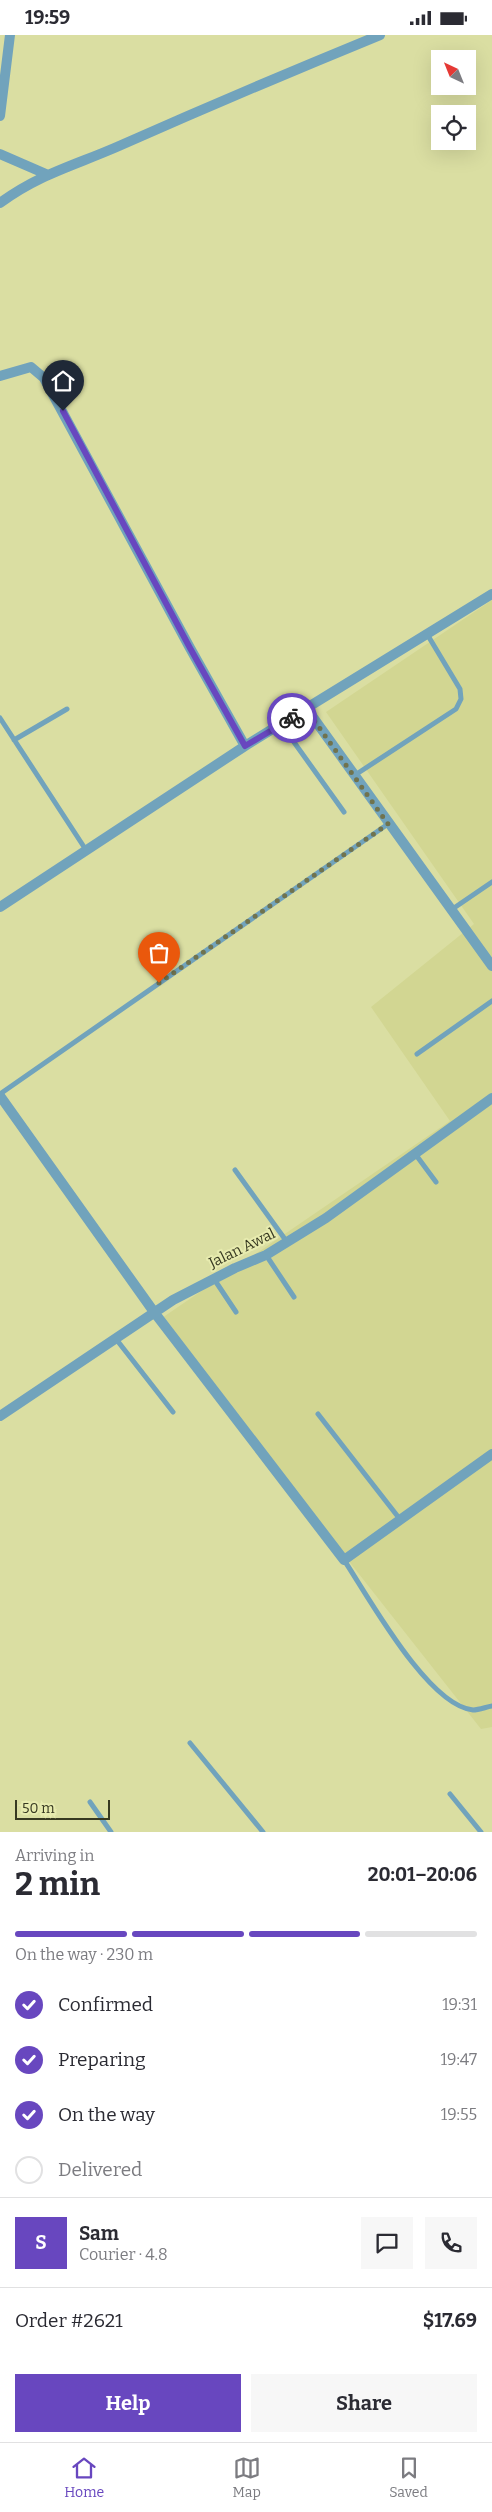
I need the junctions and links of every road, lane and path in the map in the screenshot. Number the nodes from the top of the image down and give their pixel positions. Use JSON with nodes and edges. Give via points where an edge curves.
{"nodes":[{"id":1,"x":10,"y":35,"type":"edge"},
{"id":2,"x":380,"y":35,"type":"edge"},
{"id":3,"x":0,"y":116,"type":"edge"},
{"id":4,"x":0,"y":155,"type":"edge"},
{"id":5,"x":46,"y":174,"type":"junction"},
{"id":6,"x":4,"y":200,"type":"edge"},
{"id":7,"x":0,"y":376,"type":"edge"},
{"id":8,"x":492,"y":594,"type":"edge"},
{"id":9,"x":427,"y":633,"type":"junction"},
{"id":10,"x":67,"y":709,"type":"dead end"},
{"id":11,"x":306,"y":709,"type":"junction"},
{"id":12,"x":0,"y":718,"type":"edge"},
{"id":13,"x":282,"y":724,"type":"junction"},
{"id":14,"x":14,"y":740,"type":"junction"},
{"id":15,"x":245,"y":746,"type":"junction"},
{"id":16,"x":355,"y":775,"type":"junction"},
{"id":17,"x":344,"y":812,"type":"dead end"},
{"id":18,"x":388,"y":824,"type":"junction"},
{"id":19,"x":86,"y":850,"type":"junction"},
{"id":20,"x":492,"y":882,"type":"edge"},
{"id":21,"x":0,"y":907,"type":"edge"},
{"id":22,"x":451,"y":910,"type":"junction"},
{"id":23,"x":492,"y":966,"type":"edge"},
{"id":24,"x":492,"y":1001,"type":"edge"},
{"id":25,"x":417,"y":1054,"type":"dead end"},
{"id":26,"x":1,"y":1093,"type":"edge"},
{"id":27,"x":492,"y":1098,"type":"edge"},
{"id":28,"x":416,"y":1155,"type":"junction"},
{"id":29,"x":235,"y":1170,"type":"dead end"},
{"id":30,"x":436,"y":1182,"type":"dead end"},
{"id":31,"x":287,"y":1243,"type":"junction"},
{"id":32,"x":266,"y":1255,"type":"junction"},
{"id":33,"x":213,"y":1279,"type":"junction"},
{"id":34,"x":294,"y":1297,"type":"dead end"},
{"id":35,"x":154,"y":1312,"type":"junction"},
{"id":36,"x":236,"y":1312,"type":"dead end"},
{"id":37,"x":116,"y":1338,"type":"junction"},
{"id":38,"x":172,"y":1413,"type":"dead end"},
{"id":39,"x":318,"y":1413,"type":"dead end"},
{"id":40,"x":0,"y":1416,"type":"edge"},
{"id":41,"x":492,"y":1454,"type":"edge"},
{"id":42,"x":399,"y":1519,"type":"junction"},
{"id":43,"x":344,"y":1559,"type":"junction"},
{"id":44,"x":492,"y":1706,"type":"edge"},
{"id":45,"x":190,"y":1743,"type":"dead end"},
{"id":46,"x":450,"y":1794,"type":"dead end"},
{"id":47,"x":90,"y":1802,"type":"dead end"},
{"id":48,"x":111,"y":1832,"type":"edge"},
{"id":49,"x":263,"y":1832,"type":"edge"},
{"id":50,"x":481,"y":1832,"type":"edge"}],
"edges":[{"from":1,"to":3,"type":"street"},
{"from":2,"to":5,"type":"street"},
{"from":4,"to":5,"type":"street"},
{"from":5,"to":6,"type":"street"},
{"from":7,"to":15,"type":"street","via":[[31,367],[44,378]]},
{"from":8,"to":9,"type":"street"},
{"from":9,"to":11,"type":"street"},
{"from":9,"to":16,"type":"lane","via":[[460,689],[461,699],[456,709]]},
{"from":10,"to":14,"type":"lane"},
{"from":11,"to":13,"type":"street"},
{"from":11,"to":16,"type":"street"},
{"from":12,"to":14,"type":"lane"},
{"from":13,"to":15,"type":"street"},
{"from":13,"to":17,"type":"lane"},
{"from":14,"to":19,"type":"lane"},
{"from":15,"to":19,"type":"street"},
{"from":16,"to":18,"type":"street"},
{"from":18,"to":22,"type":"street"},
{"from":18,"to":26,"type":"lane"},
{"from":19,"to":21,"type":"street"},
{"from":20,"to":22,"type":"lane"},
{"from":22,"to":23,"type":"street"},
{"from":24,"to":25,"type":"lane"},
{"from":26,"to":35,"type":"street"},
{"from":27,"to":28,"type":"street","name":"Jalan Awal"},
{"from":28,"to":30,"type":"lane"},
{"from":28,"to":31,"type":"street","name":"Jalan Awal"},
{"from":29,"to":31,"type":"lane"},
{"from":31,"to":32,"type":"street","name":"Jalan Awal"},
{"from":32,"to":33,"type":"street","name":"Jalan Awal"},
{"from":32,"to":34,"type":"lane"},
{"from":33,"to":35,"type":"street","name":"Jalan Awal"},
{"from":33,"to":36,"type":"lane"},
{"from":35,"to":37,"type":"street","name":"Jalan Awal"},
{"from":35,"to":43,"type":"street"},
{"from":37,"to":38,"type":"lane"},
{"from":37,"to":40,"type":"street","name":"Jalan Awal"},
{"from":39,"to":42,"type":"lane"},
{"from":41,"to":42,"type":"street"},
{"from":42,"to":43,"type":"street"},
{"from":43,"to":44,"type":"lane","via":[[408,1658],[437,1691],[474,1710]]},
{"from":45,"to":49,"type":"lane"},
{"from":46,"to":50,"type":"lane"},
{"from":47,"to":48,"type":"lane"}]}
